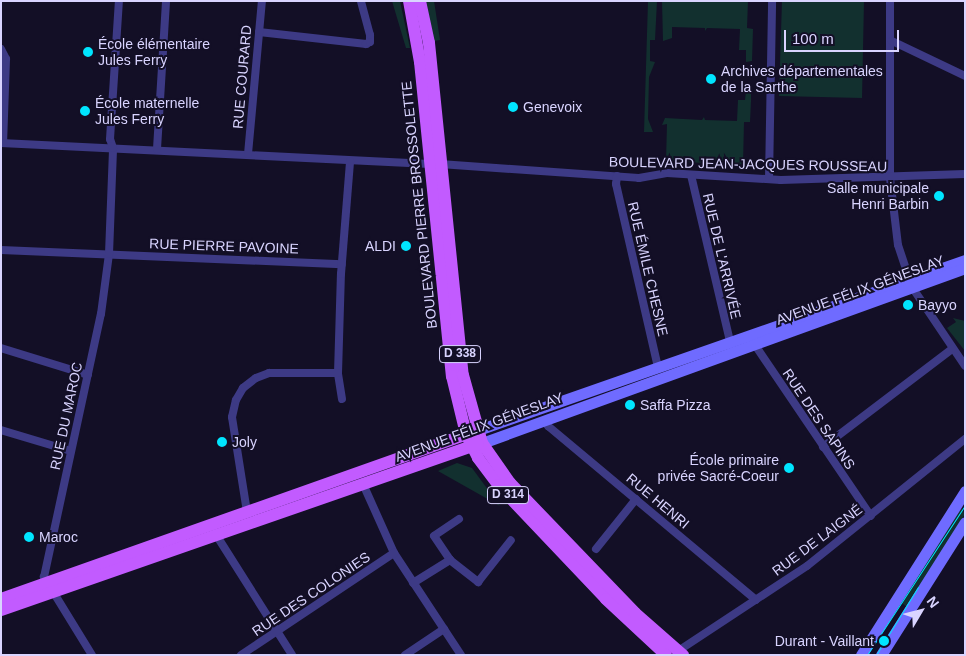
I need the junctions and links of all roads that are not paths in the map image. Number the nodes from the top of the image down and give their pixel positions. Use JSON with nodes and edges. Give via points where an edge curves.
{"nodes":[{"id":1,"x":119,"y":1,"type":"edge"},
{"id":2,"x":166,"y":1,"type":"edge"},
{"id":3,"x":262,"y":1,"type":"edge"},
{"id":4,"x":360,"y":1,"type":"edge"},
{"id":5,"x":409,"y":1,"type":"edge"},
{"id":6,"x":420,"y":1,"type":"edge"},
{"id":7,"x":772,"y":1,"type":"edge"},
{"id":8,"x":890,"y":1,"type":"edge"},
{"id":9,"x":259,"y":32,"type":"junction"},
{"id":10,"x":892,"y":41,"type":"junction"},
{"id":11,"x":1,"y":49,"type":"edge"},
{"id":12,"x":965,"y":76,"type":"edge"},
{"id":13,"x":2,"y":143,"type":"edge"},
{"id":14,"x":113,"y":148,"type":"junction"},
{"id":15,"x":157,"y":149,"type":"junction"},
{"id":16,"x":248,"y":154,"type":"junction"},
{"id":17,"x":350,"y":161,"type":"junction"},
{"id":18,"x":435,"y":164,"type":"junction"},
{"id":19,"x":965,"y":174,"type":"edge"},
{"id":20,"x":691,"y":175,"type":"junction"},
{"id":21,"x":617,"y":176,"type":"junction"},
{"id":22,"x":890,"y":178,"type":"junction"},
{"id":23,"x":769,"y":179,"type":"junction"},
{"id":24,"x":1,"y":250,"type":"edge"},
{"id":25,"x":109,"y":254,"type":"junction"},
{"id":26,"x":965,"y":260,"type":"edge"},
{"id":27,"x":342,"y":264,"type":"junction"},
{"id":28,"x":965,"y":268,"type":"edge"},
{"id":29,"x":910,"y":283,"type":"junction"},
{"id":30,"x":752,"y":340,"type":"junction"},
{"id":31,"x":732,"y":347,"type":"junction"},
{"id":32,"x":1,"y":348,"type":"edge"},
{"id":33,"x":952,"y":349,"type":"junction"},
{"id":34,"x":965,"y":366,"type":"edge"},
{"id":35,"x":658,"y":367,"type":"junction"},
{"id":36,"x":88,"y":374,"type":"junction"},
{"id":37,"x":338,"y":374,"type":"junction"},
{"id":38,"x":342,"y":399,"type":"dead end"},
{"id":39,"x":545,"y":420,"type":"junction"},
{"id":40,"x":1,"y":430,"type":"edge"},
{"id":41,"x":474,"y":438,"type":"junction"},
{"id":42,"x":965,"y":440,"type":"edge"},
{"id":43,"x":823,"y":447,"type":"junction"},
{"id":44,"x":71,"y":451,"type":"junction"},
{"id":45,"x":363,"y":484,"type":"junction"},
{"id":46,"x":965,"y":491,"type":"edge"},
{"id":47,"x":636,"y":499,"type":"junction"},
{"id":48,"x":247,"y":512,"type":"junction"},
{"id":49,"x":870,"y":516,"type":"junction"},
{"id":50,"x":459,"y":519,"type":"dead end"},
{"id":51,"x":965,"y":522,"type":"edge"},
{"id":52,"x":214,"y":530,"type":"junction"},
{"id":53,"x":511,"y":540,"type":"dead end"},
{"id":54,"x":596,"y":549,"type":"dead end"},
{"id":55,"x":394,"y":553,"type":"junction"},
{"id":56,"x":450,"y":560,"type":"junction"},
{"id":57,"x":413,"y":583,"type":"junction"},
{"id":58,"x":49,"y":588,"type":"junction"},
{"id":59,"x":1,"y":599,"type":"edge"},
{"id":60,"x":756,"y":600,"type":"junction"},
{"id":61,"x":612,"y":604,"type":"junction"},
{"id":62,"x":1,"y":610,"type":"edge"},
{"id":63,"x":444,"y":629,"type":"junction"},
{"id":64,"x":277,"y":631,"type":"junction"},
{"id":65,"x":675,"y":654,"type":"edge"},
{"id":66,"x":92,"y":655,"type":"edge"},
{"id":67,"x":241,"y":655,"type":"edge"},
{"id":68,"x":292,"y":655,"type":"edge"},
{"id":69,"x":405,"y":655,"type":"edge"},
{"id":70,"x":461,"y":655,"type":"edge"},
{"id":71,"x":658,"y":655,"type":"edge"},
{"id":72,"x":861,"y":655,"type":"edge"},
{"id":73,"x":881,"y":655,"type":"edge"}],
"edges":[{"from":1,"to":14,"type":"street","name":"RUE DU MAROC","via":[[110,139]]},
{"from":2,"to":15,"type":"street"},
{"from":3,"to":9,"type":"street","name":"RUE COURARD"},
{"from":4,"to":9,"type":"street","via":[[370,42]]},
{"from":5,"to":18,"type":"main road","name":"BOULEVARD PIERRE BROSSOLETTE","via":[[420,62],[428,148]]},
{"from":6,"to":18,"type":"main road","name":"BOULEVARD PIERRE BROSSOLETTE","number":"D 338","via":[[428,43]]},
{"from":7,"to":23,"type":"street"},
{"from":8,"to":10,"type":"street"},
{"from":9,"to":16,"type":"street","name":"RUE COURARD"},
{"from":10,"to":12,"type":"street"},
{"from":10,"to":22,"type":"street"},
{"from":11,"to":13,"type":"street","via":[[6,59]]},
{"from":13,"to":14,"type":"street","name":"BOULEVARD JEAN-JACQUES ROUSSEAU"},
{"from":14,"to":15,"type":"street","name":"BOULEVARD JEAN-JACQUES ROUSSEAU"},
{"from":14,"to":25,"type":"street","name":"RUE DU MAROC"},
{"from":15,"to":16,"type":"street","name":"BOULEVARD JEAN-JACQUES ROUSSEAU"},
{"from":16,"to":17,"type":"street","name":"BOULEVARD JEAN-JACQUES ROUSSEAU"},
{"from":17,"to":18,"type":"street","name":"BOULEVARD JEAN-JACQUES ROUSSEAU"},
{"from":17,"to":27,"type":"street"},
{"from":18,"to":21,"type":"street","name":"BOULEVARD JEAN-JACQUES ROUSSEAU"},
{"from":18,"to":41,"type":"main road","name":"BOULEVARD PIERRE BROSSOLETTE","number":"D 338"},
{"from":18,"to":41,"type":"main road","name":"BOULEVARD PIERRE BROSSOLETTE","number":"D 338","via":[[439,259],[449,352]]},
{"from":19,"to":22,"type":"street","name":"BOULEVARD JEAN-JACQUES ROUSSEAU"},
{"from":20,"to":21,"type":"street","name":"BOULEVARD JEAN-JACQUES ROUSSEAU"},
{"from":20,"to":23,"type":"street","name":"BOULEVARD JEAN-JACQUES ROUSSEAU"},
{"from":20,"to":31,"type":"street","name":"RUE DE L'ARRIVÉE"},
{"from":21,"to":35,"type":"street","name":"RUE ÉMILE CHESNE","via":[[616,184]]},
{"from":22,"to":23,"type":"street","name":"BOULEVARD JEAN-JACQUES ROUSSEAU"},
{"from":22,"to":29,"type":"street","via":[[898,245]]},
{"from":24,"to":25,"type":"street","name":"RUE PIERRE PAVOINE"},
{"from":25,"to":27,"type":"street","name":"RUE PIERRE PAVOINE"},
{"from":25,"to":36,"type":"street","name":"RUE DU MAROC"},
{"from":26,"to":29,"type":"main road","name":"AVENUE FÉLIX GÉNESLAY"},
{"from":27,"to":37,"type":"street"},
{"from":28,"to":29,"type":"main road","name":"AVENUE FÉLIX GÉNESLAY"},
{"from":29,"to":30,"type":"main road","name":"AVENUE FÉLIX GÉNESLAY"},
{"from":29,"to":33,"type":"street"},
{"from":30,"to":31,"type":"main road","name":"AVENUE FÉLIX GÉNESLAY"},
{"from":30,"to":43,"type":"street","name":"RUE DES SAPINS"},
{"from":31,"to":35,"type":"main road","name":"AVENUE FÉLIX GÉNESLAY"},
{"from":31,"to":39,"type":"main road","name":"AVENUE FÉLIX GÉNESLAY"},
{"from":32,"to":36,"type":"street"},
{"from":33,"to":34,"type":"street"},
{"from":33,"to":43,"type":"street"},
{"from":35,"to":41,"type":"main road","name":"AVENUE FÉLIX GÉNESLAY"},
{"from":36,"to":44,"type":"street","name":"RUE DU MAROC"},
{"from":37,"to":38,"type":"street"},
{"from":37,"to":48,"type":"street","via":[[269,373],[243,388],[232,417]]},
{"from":39,"to":41,"type":"main road","name":"AVENUE FÉLIX GÉNESLAY"},
{"from":39,"to":47,"type":"street","name":"RUE HENRI","via":[[548,426]]},
{"from":40,"to":44,"type":"street"},
{"from":41,"to":45,"type":"main road","name":"AVENUE FÉLIX GÉNESLAY"},
{"from":41,"to":48,"type":"main road","name":"AVENUE FÉLIX GÉNESLAY"},
{"from":41,"to":61,"type":"main road","number":"D 314","via":[[498,485]]},
{"from":41,"to":65,"type":"main road","number":"D 314","via":[[510,483]]},
{"from":42,"to":49,"type":"street","name":"RUE DE LAIGNÉ"},
{"from":43,"to":49,"type":"street","name":"RUE DES SAPINS"},
{"from":44,"to":58,"type":"street","name":"RUE DU MAROC","via":[[44,577]]},
{"from":45,"to":52,"type":"main road","name":"AVENUE FÉLIX GÉNESLAY"},
{"from":45,"to":55,"type":"street"},
{"from":46,"to":72,"type":"main road"},
{"from":47,"to":54,"type":"street"},
{"from":47,"to":60,"type":"street","name":"RUE HENRI"},
{"from":48,"to":52,"type":"main road","name":"AVENUE FÉLIX GÉNESLAY"},
{"from":49,"to":60,"type":"street","name":"RUE DE LAIGNÉ","via":[[807,566]]},
{"from":50,"to":56,"type":"street","via":[[434,536]]},
{"from":51,"to":73,"type":"main road"},
{"from":52,"to":58,"type":"main road","name":"AVENUE FÉLIX GÉNESLAY"},
{"from":52,"to":64,"type":"street"},
{"from":53,"to":56,"type":"street","via":[[478,582]]},
{"from":55,"to":57,"type":"street"},
{"from":55,"to":64,"type":"street","name":"RUE DES COLONIES"},
{"from":56,"to":57,"type":"street"},
{"from":57,"to":63,"type":"street"},
{"from":58,"to":59,"type":"main road","name":"AVENUE FÉLIX GÉNESLAY"},
{"from":58,"to":62,"type":"main road","name":"AVENUE FÉLIX GÉNESLAY"},
{"from":58,"to":66,"type":"street"},
{"from":60,"to":65,"type":"street","name":"RUE DE LAIGNÉ"},
{"from":61,"to":65,"type":"main road","number":"D 314"},
{"from":61,"to":71,"type":"main road","number":"D 314","via":[[617,615]]},
{"from":63,"to":69,"type":"street"},
{"from":63,"to":70,"type":"street"},
{"from":64,"to":67,"type":"street","name":"RUE DES COLONIES"},
{"from":64,"to":68,"type":"street"}]}
